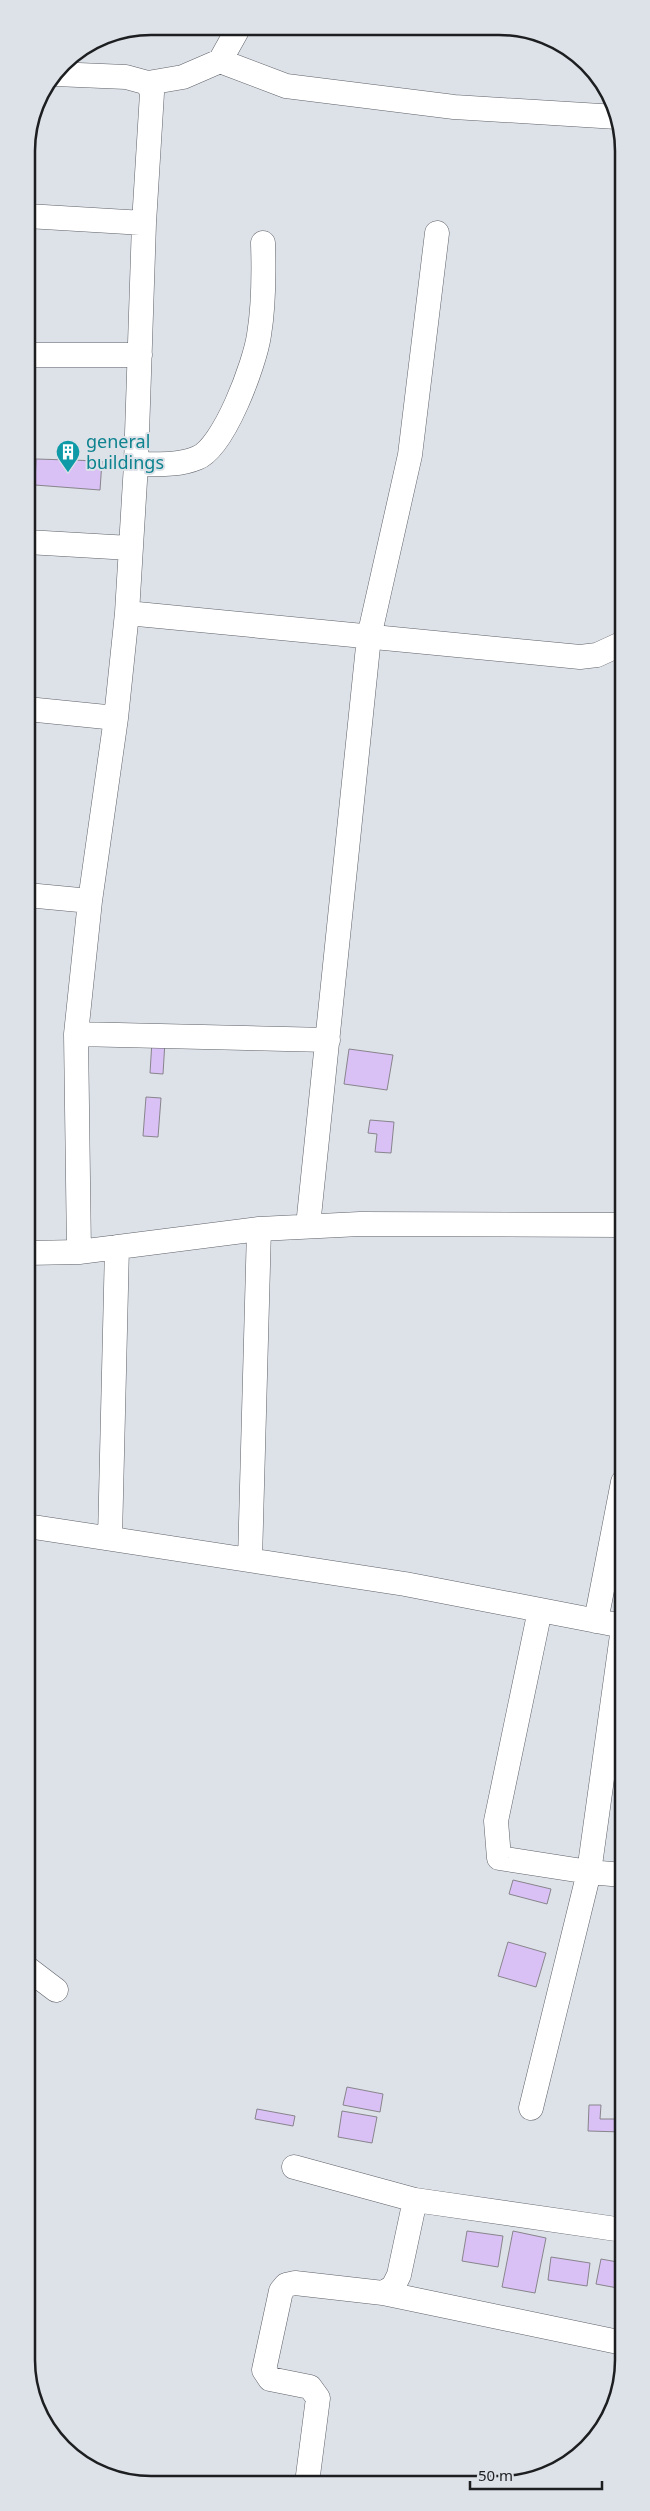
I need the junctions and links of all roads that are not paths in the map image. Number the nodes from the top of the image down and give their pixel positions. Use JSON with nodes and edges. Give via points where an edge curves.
{"nodes":[{"id":1,"x":235,"y":35,"type":"edge"},
{"id":2,"x":220,"y":61,"type":"junction"},
{"id":3,"x":64,"y":74,"type":"edge"},
{"id":4,"x":148,"y":83,"type":"junction"},
{"id":5,"x":609,"y":117,"type":"edge"},
{"id":6,"x":35,"y":217,"type":"edge"},
{"id":7,"x":144,"y":223,"type":"junction"},
{"id":8,"x":437,"y":233,"type":"dead end"},
{"id":9,"x":263,"y":243,"type":"dead end"},
{"id":10,"x":35,"y":355,"type":"edge"},
{"id":11,"x":140,"y":355,"type":"junction"},
{"id":12,"x":136,"y":464,"type":"junction"},
{"id":13,"x":35,"y":542,"type":"edge"},
{"id":14,"x":130,"y":548,"type":"junction"},
{"id":15,"x":127,"y":613,"type":"junction"},
{"id":16,"x":369,"y":637,"type":"junction"},
{"id":17,"x":615,"y":647,"type":"edge"},
{"id":18,"x":35,"y":710,"type":"edge"},
{"id":19,"x":116,"y":718,"type":"junction"},
{"id":20,"x":35,"y":896,"type":"edge"},
{"id":21,"x":90,"y":901,"type":"junction"},
{"id":22,"x":76,"y":1034,"type":"junction"},
{"id":23,"x":328,"y":1040,"type":"junction"},
{"id":24,"x":615,"y":1225,"type":"edge"},
{"id":25,"x":308,"y":1226,"type":"junction"},
{"id":26,"x":259,"y":1229,"type":"junction"},
{"id":27,"x":117,"y":1247,"type":"junction"},
{"id":28,"x":79,"y":1252,"type":"junction"},
{"id":29,"x":35,"y":1253,"type":"edge"},
{"id":30,"x":615,"y":1523,"type":"edge"},
{"id":31,"x":35,"y":1527,"type":"edge"},
{"id":32,"x":110,"y":1538,"type":"junction"},
{"id":33,"x":250,"y":1560,"type":"junction"},
{"id":34,"x":540,"y":1610,"type":"junction"},
{"id":35,"x":596,"y":1622,"type":"junction"},
{"id":36,"x":615,"y":1626,"type":"edge"},
{"id":37,"x":615,"y":1686,"type":"edge"},
{"id":38,"x":590,"y":1872,"type":"junction"},
{"id":39,"x":615,"y":1874,"type":"edge"},
{"id":40,"x":35,"y":1974,"type":"edge"},
{"id":41,"x":56,"y":1990,"type":"dead end"},
{"id":42,"x":531,"y":2108,"type":"dead end"},
{"id":43,"x":294,"y":2167,"type":"dead end"},
{"id":44,"x":415,"y":2200,"type":"junction"},
{"id":45,"x":615,"y":2229,"type":"edge"},
{"id":46,"x":383,"y":2293,"type":"junction"},
{"id":47,"x":615,"y":2341,"type":"edge"},
{"id":48,"x":308,"y":2476,"type":"edge"}],
"edges":[{"from":1,"to":2,"type":"street"},
{"from":2,"to":4,"type":"street","via":[[183,77]]},
{"from":2,"to":5,"type":"street","via":[[286,86],[454,107]]},
{"from":3,"to":4,"type":"street","via":[[126,77]]},
{"from":4,"to":7,"type":"street","via":[[152,92]]},
{"from":6,"to":7,"type":"street"},
{"from":7,"to":11,"type":"street"},
{"from":8,"to":16,"type":"street","via":[[410,455]]},
{"from":9,"to":12,"type":"street","via":[[259,336],[246,381],[219,439],[198,458],[172,464]]},
{"from":10,"to":11,"type":"street"},
{"from":11,"to":12,"type":"street"},
{"from":12,"to":14,"type":"street"},
{"from":13,"to":14,"type":"street"},
{"from":14,"to":15,"type":"street"},
{"from":15,"to":16,"type":"street"},
{"from":15,"to":19,"type":"street"},
{"from":16,"to":17,"type":"street","via":[[580,657],[597,655]]},
{"from":16,"to":23,"type":"street"},
{"from":18,"to":19,"type":"street"},
{"from":19,"to":21,"type":"street"},
{"from":20,"to":21,"type":"street"},
{"from":21,"to":22,"type":"street"},
{"from":22,"to":23,"type":"street"},
{"from":22,"to":28,"type":"street"},
{"from":23,"to":25,"type":"street"},
{"from":24,"to":25,"type":"street"},
{"from":25,"to":26,"type":"street"},
{"from":26,"to":27,"type":"street"},
{"from":26,"to":33,"type":"street"},
{"from":27,"to":28,"type":"street"},
{"from":27,"to":32,"type":"street"},
{"from":28,"to":29,"type":"street"},
{"from":30,"to":35,"type":"street"},
{"from":31,"to":32,"type":"street"},
{"from":32,"to":33,"type":"street"},
{"from":33,"to":34,"type":"street","via":[[405,1584]]},
{"from":34,"to":35,"type":"street"},
{"from":34,"to":38,"type":"street","via":[[496,1821],[499,1858]]},
{"from":35,"to":36,"type":"street"},
{"from":37,"to":38,"type":"street"},
{"from":38,"to":39,"type":"street"},
{"from":38,"to":42,"type":"street"},
{"from":40,"to":41,"type":"street"},
{"from":43,"to":44,"type":"street"},
{"from":44,"to":45,"type":"street"},
{"from":44,"to":46,"type":"street","via":[[399,2275],[393,2287]]},
{"from":46,"to":47,"type":"street"},
{"from":46,"to":48,"type":"street","via":[[295,2282],[281,2291],[264,2370],[270,2379],[310,2387],[318,2398]]}]}
